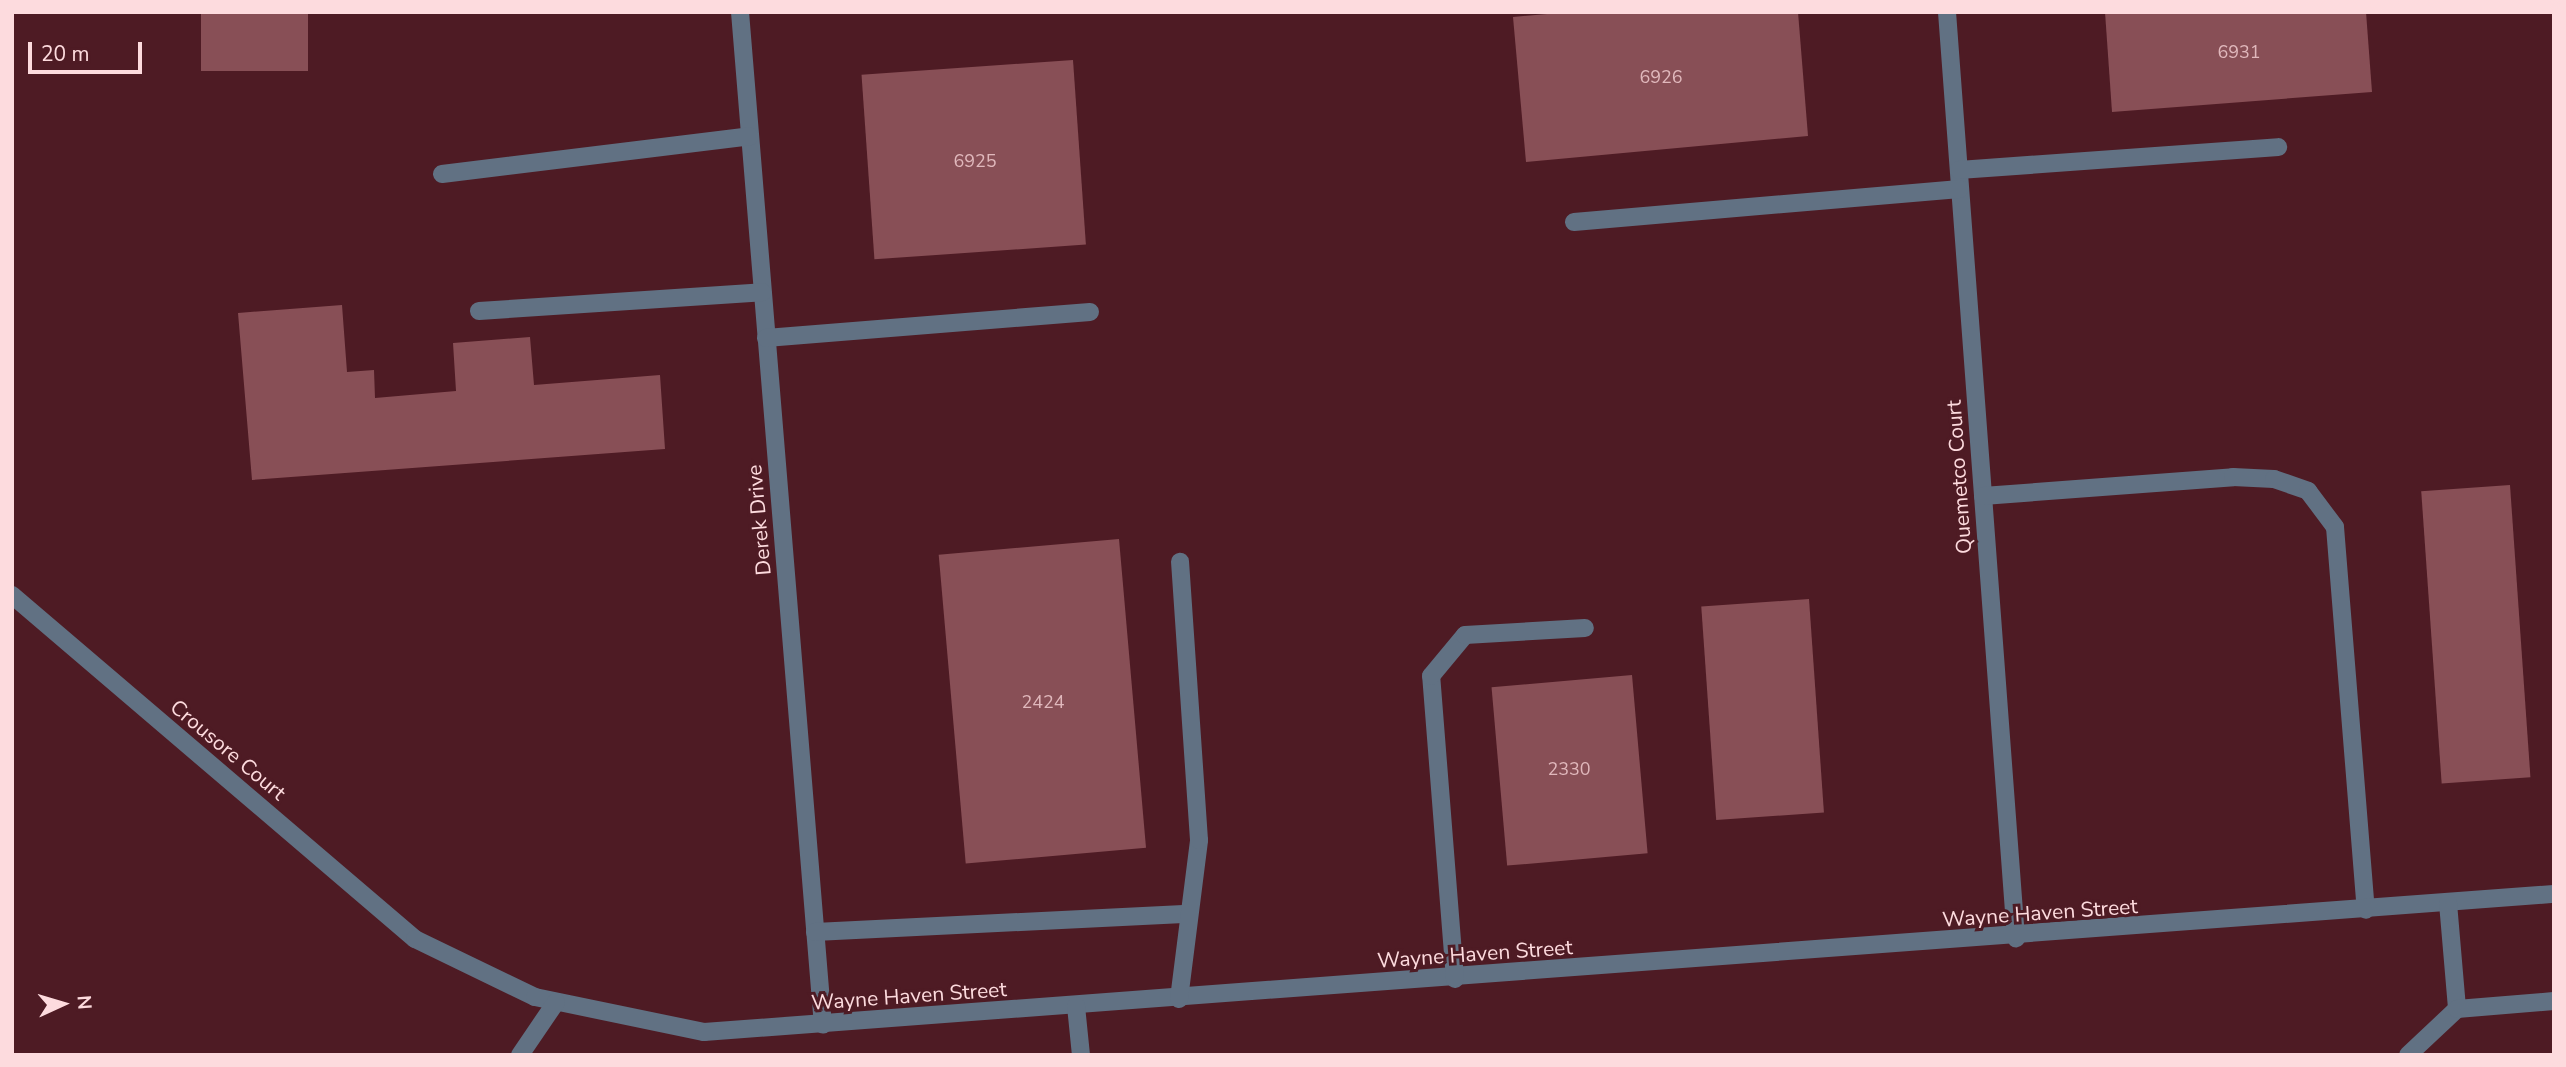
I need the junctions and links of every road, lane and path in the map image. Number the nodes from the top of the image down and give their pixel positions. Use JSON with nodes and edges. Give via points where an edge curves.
{"nodes":[{"id":1,"x":740,"y":12,"type":"edge"},
{"id":2,"x":1947,"y":12,"type":"edge"},
{"id":3,"x":750,"y":136,"type":"junction"},
{"id":4,"x":2278,"y":147,"type":"dead end"},
{"id":5,"x":1959,"y":170,"type":"junction"},
{"id":6,"x":442,"y":174,"type":"dead end"},
{"id":7,"x":1960,"y":189,"type":"junction"},
{"id":8,"x":1574,"y":222,"type":"dead end"},
{"id":9,"x":762,"y":292,"type":"junction"},
{"id":10,"x":478,"y":311,"type":"dead end"},
{"id":11,"x":1090,"y":312,"type":"dead end"},
{"id":12,"x":766,"y":338,"type":"junction"},
{"id":13,"x":1983,"y":496,"type":"junction"},
{"id":14,"x":1180,"y":562,"type":"dead end"},
{"id":15,"x":12,"y":595,"type":"edge"},
{"id":16,"x":1585,"y":628,"type":"dead end"},
{"id":17,"x":2554,"y":894,"type":"edge"},
{"id":18,"x":2448,"y":903,"type":"junction"},
{"id":19,"x":2367,"y":909,"type":"junction"},
{"id":20,"x":1189,"y":914,"type":"junction"},
{"id":21,"x":816,"y":932,"type":"junction"},
{"id":22,"x":2015,"y":938,"type":"junction"},
{"id":23,"x":415,"y":939,"type":"joint"},
{"id":24,"x":1455,"y":979,"type":"junction"},
{"id":25,"x":1179,"y":999,"type":"junction"},
{"id":26,"x":2554,"y":1001,"type":"edge"},
{"id":27,"x":556,"y":1002,"type":"junction"},
{"id":28,"x":1076,"y":1006,"type":"junction"},
{"id":29,"x":2457,"y":1009,"type":"junction"},
{"id":30,"x":823,"y":1025,"type":"junction"},
{"id":31,"x":520,"y":1055,"type":"edge"},
{"id":32,"x":1081,"y":1055,"type":"edge"},
{"id":33,"x":2408,"y":1055,"type":"edge"}],
"edges":[{"from":1,"to":3,"type":"street","name":"Derek Drive"},
{"from":2,"to":5,"type":"street","name":"Quemetco Court"},
{"from":3,"to":6,"type":"street"},
{"from":3,"to":9,"type":"street","name":"Derek Drive"},
{"from":4,"to":5,"type":"street"},
{"from":5,"to":7,"type":"street","name":"Quemetco Court"},
{"from":7,"to":8,"type":"street"},
{"from":7,"to":13,"type":"street","name":"Quemetco Court"},
{"from":9,"to":10,"type":"street"},
{"from":9,"to":12,"type":"street","name":"Derek Drive"},
{"from":11,"to":12,"type":"street"},
{"from":12,"to":21,"type":"street","name":"Derek Drive"},
{"from":13,"to":19,"type":"street","via":[[2233,477],[2274,479],[2308,491],[2335,527]]},
{"from":13,"to":22,"type":"street","name":"Quemetco Court"},
{"from":14,"to":20,"type":"street","via":[[1199,840]]},
{"from":15,"to":23,"type":"street","name":"Crousore Court"},
{"from":16,"to":24,"type":"street","via":[[1465,635],[1432,676]]},
{"from":17,"to":18,"type":"street","name":"Wayne Haven Street"},
{"from":18,"to":19,"type":"street","name":"Wayne Haven Street"},
{"from":18,"to":29,"type":"street"},
{"from":19,"to":22,"type":"street","name":"Wayne Haven Street"},
{"from":20,"to":21,"type":"street"},
{"from":20,"to":25,"type":"street"},
{"from":21,"to":30,"type":"street","name":"Derek Drive"},
{"from":22,"to":24,"type":"street","name":"Wayne Haven Street"},
{"from":23,"to":27,"type":"street","name":"Wayne Haven Street"},
{"from":24,"to":25,"type":"street","name":"Wayne Haven Street"},
{"from":25,"to":28,"type":"street","name":"Wayne Haven Street"},
{"from":26,"to":29,"type":"street"},
{"from":27,"to":30,"type":"street","name":"Wayne Haven Street","via":[[704,1032]]},
{"from":27,"to":31,"type":"street"},
{"from":28,"to":30,"type":"street","name":"Wayne Haven Street"},
{"from":28,"to":32,"type":"street"},
{"from":29,"to":33,"type":"street"}]}
